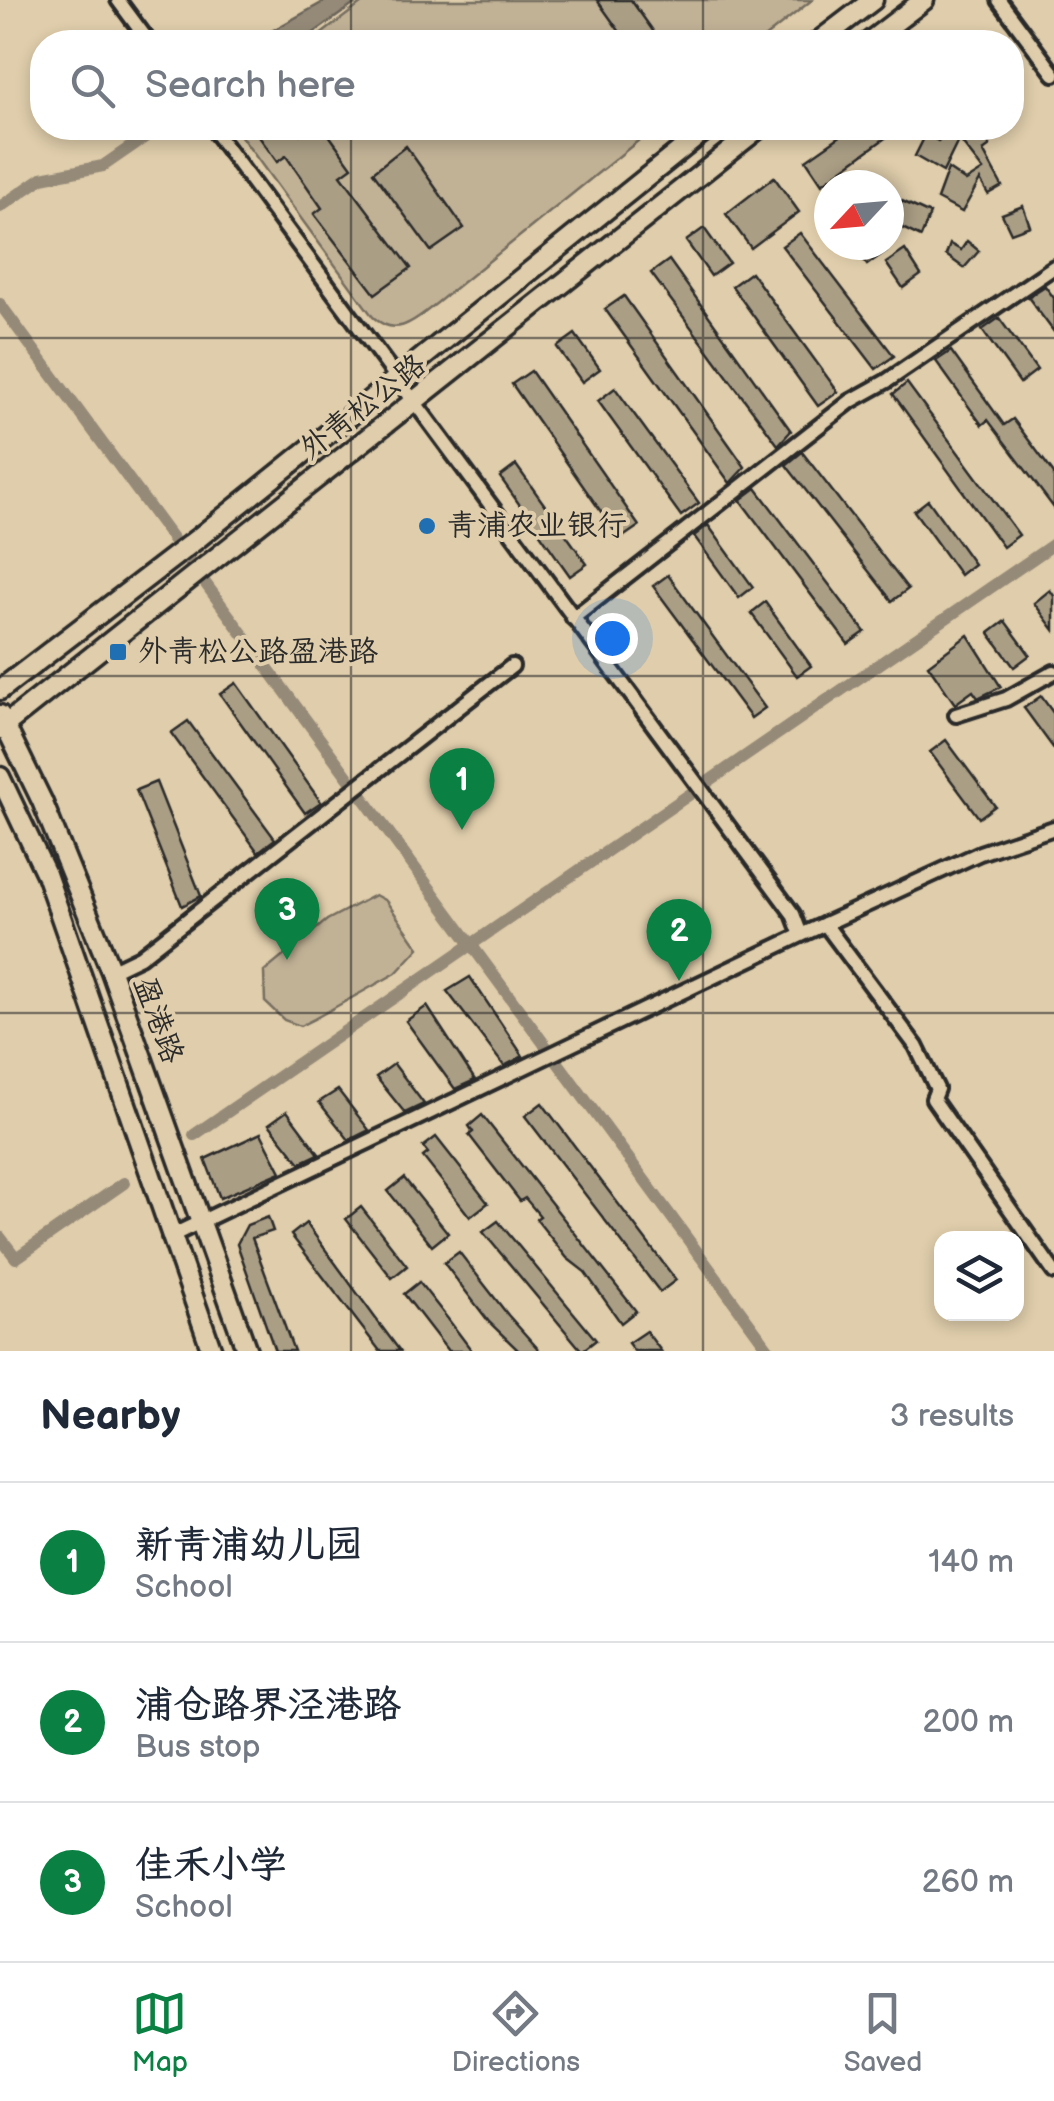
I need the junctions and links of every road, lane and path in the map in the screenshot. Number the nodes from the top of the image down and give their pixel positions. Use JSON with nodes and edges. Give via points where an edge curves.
{"nodes":[{"id":1,"x":118,"y":0,"type":"edge"},
{"id":2,"x":873,"y":0,"type":"edge"},
{"id":3,"x":924,"y":0,"type":"edge"},
{"id":4,"x":999,"y":0,"type":"edge"},
{"id":5,"x":140,"y":30,"type":"edge"},
{"id":6,"x":834,"y":30,"type":"edge"},
{"id":7,"x":885,"y":30,"type":"edge"},
{"id":8,"x":1021,"y":30,"type":"edge"},
{"id":9,"x":1024,"y":34,"type":"edge"},
{"id":10,"x":1054,"y":74,"type":"edge"},
{"id":11,"x":221,"y":140,"type":"edge"},
{"id":12,"x":693,"y":140,"type":"edge"},
{"id":13,"x":744,"y":140,"type":"edge"},
{"id":14,"x":1054,"y":267,"type":"edge"},
{"id":15,"x":396,"y":378,"type":"junction"},
{"id":16,"x":415,"y":402,"type":"junction"},
{"id":17,"x":573,"y":618,"type":"junction"},
{"id":18,"x":512,"y":666,"type":"dead end"},
{"id":19,"x":1054,"y":672,"type":"edge"},
{"id":20,"x":0,"y":690,"type":"edge"},
{"id":21,"x":956,"y":715,"type":"dead end"},
{"id":22,"x":2,"y":723,"type":"edge"},
{"id":23,"x":0,"y":777,"type":"edge"},
{"id":24,"x":1054,"y":828,"type":"edge"},
{"id":25,"x":825,"y":924,"type":"junction"},
{"id":26,"x":800,"y":935,"type":"junction"},
{"id":27,"x":111,"y":971,"type":"junction"},
{"id":28,"x":200,"y":1222,"type":"junction"},
{"id":29,"x":169,"y":1237,"type":"junction"},
{"id":30,"x":1054,"y":1272,"type":"edge"},
{"id":31,"x":212,"y":1351,"type":"edge"},
{"id":32,"x":247,"y":1351,"type":"edge"}],
"edges":[{"from":1,"to":5,"type":"street"},
{"from":2,"to":6,"type":"main road"},
{"from":3,"to":7,"type":"main road"},
{"from":4,"to":8,"type":"street"},
{"from":9,"to":10,"type":"street"},
{"from":11,"to":15,"type":"street"},
{"from":12,"to":15,"type":"main road","name":"外青松公路"},
{"from":13,"to":16,"type":"main road","name":"外青松公路"},
{"from":14,"to":17,"type":"street","via":[[851,401]]},
{"from":15,"to":16,"type":"street"},
{"from":15,"to":20,"type":"main road","name":"外青松公路"},
{"from":16,"to":17,"type":"street"},
{"from":16,"to":22,"type":"main road","name":"外青松公路"},
{"from":17,"to":26,"type":"street","via":[[692,772],[793,914]]},
{"from":18,"to":27,"type":"street","via":[[140,958]]},
{"from":19,"to":21,"type":"street","via":[[1006,699]]},
{"from":22,"to":27,"type":"main road","name":"盈港路","via":[[42,800]]},
{"from":23,"to":29,"type":"main road","name":"盈港路","via":[[46,874]]},
{"from":24,"to":25,"type":"street","via":[[980,852]]},
{"from":25,"to":26,"type":"street"},
{"from":25,"to":30,"type":"street","via":[[916,1046],[936,1089],[933,1099]]},
{"from":26,"to":28,"type":"street"},
{"from":27,"to":28,"type":"main road","name":"盈港路"},
{"from":28,"to":29,"type":"street"},
{"from":28,"to":32,"type":"main road","name":"盈港路"},
{"from":29,"to":31,"type":"main road","name":"盈港路"}]}
